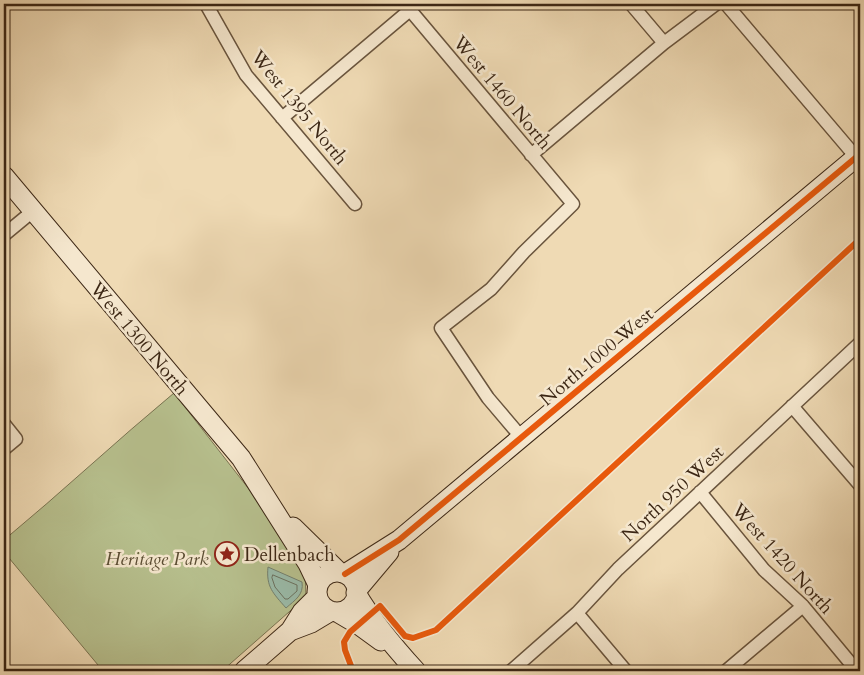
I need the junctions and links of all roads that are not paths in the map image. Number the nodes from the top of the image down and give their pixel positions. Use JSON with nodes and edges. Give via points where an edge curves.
{"nodes":[{"id":1,"x":206,"y":4,"type":"edge"},
{"id":2,"x":631,"y":4,"type":"edge"},
{"id":3,"x":716,"y":4,"type":"edge"},
{"id":4,"x":726,"y":4,"type":"edge"},
{"id":5,"x":407,"y":7,"type":"edge"},
{"id":6,"x":664,"y":43,"type":"junction"},
{"id":7,"x":282,"y":118,"type":"junction"},
{"id":8,"x":531,"y":155,"type":"junction"},
{"id":9,"x":858,"y":155,"type":"edge"},
{"id":10,"x":4,"y":176,"type":"edge"},
{"id":11,"x":355,"y":204,"type":"dead end"},
{"id":12,"x":33,"y":211,"type":"junction"},
{"id":13,"x":4,"y":235,"type":"edge"},
{"id":14,"x":860,"y":343,"type":"edge"},
{"id":15,"x":792,"y":406,"type":"junction"},
{"id":16,"x":4,"y":424,"type":"edge"},
{"id":17,"x":522,"y":438,"type":"junction"},
{"id":18,"x":4,"y":449,"type":"edge"},
{"id":19,"x":860,"y":485,"type":"edge"},
{"id":20,"x":700,"y":492,"type":"junction"},
{"id":21,"x":271,"y":504,"type":"junction"},
{"id":22,"x":399,"y":540,"type":"junction"},
{"id":23,"x":342,"y":573,"type":"junction"},
{"id":24,"x":317,"y":591,"type":"junction"},
{"id":25,"x":357,"y":591,"type":"junction"},
{"id":26,"x":803,"y":606,"type":"junction"},
{"id":27,"x":334,"y":612,"type":"junction"},
{"id":28,"x":578,"y":613,"type":"junction"},
{"id":29,"x":290,"y":631,"type":"junction"},
{"id":30,"x":400,"y":655,"type":"junction"},
{"id":31,"x":244,"y":671,"type":"edge"},
{"id":32,"x":416,"y":671,"type":"edge"},
{"id":33,"x":511,"y":671,"type":"edge"},
{"id":34,"x":626,"y":671,"type":"edge"},
{"id":35,"x":726,"y":671,"type":"edge"},
{"id":36,"x":857,"y":671,"type":"edge"}],
"edges":[{"from":1,"to":7,"type":"street","name":"West 1395 North","via":[[246,75]]},
{"from":2,"to":6,"type":"street"},
{"from":3,"to":6,"type":"street"},
{"from":4,"to":9,"type":"street"},
{"from":5,"to":7,"type":"street"},
{"from":5,"to":8,"type":"street","name":"West 1460 North"},
{"from":6,"to":8,"type":"street"},
{"from":7,"to":11,"type":"street","name":"West 1395 North"},
{"from":8,"to":17,"type":"street","name":"West 1460 North","via":[[572,204],[491,289],[441,328],[488,398]]},
{"from":9,"to":17,"type":"street","name":"North 1000 West"},
{"from":10,"to":12,"type":"street","name":"West 1300 North"},
{"from":12,"to":13,"type":"street"},
{"from":12,"to":21,"type":"street","name":"West 1300 North","via":[[241,458]]},
{"from":14,"to":15,"type":"street","name":"North 950 West"},
{"from":15,"to":19,"type":"street"},
{"from":15,"to":20,"type":"street","name":"North 950 West"},
{"from":16,"to":18,"type":"street","via":[[16,439]]},
{"from":17,"to":22,"type":"street","name":"North 1000 West"},
{"from":20,"to":26,"type":"street","name":"West 1420 North","via":[[764,570]]},
{"from":20,"to":28,"type":"street","name":"North 950 West","via":[[618,568]]},
{"from":21,"to":23,"type":"street","name":"West 1300 North"},
{"from":21,"to":24,"type":"street","name":"West 1300 North","via":[[308,564]]},
{"from":22,"to":23,"type":"street","name":"North 1000 West"},
{"from":22,"to":25,"type":"street","name":"North 1000 West"},
{"from":23,"to":24,"type":"street","via":[[326,575]]},
{"from":23,"to":25,"type":"street","via":[[352,579]]},
{"from":24,"to":27,"type":"street","via":[[324,608]]},
{"from":24,"to":29,"type":"street"},
{"from":25,"to":27,"type":"street","via":[[350,608]]},
{"from":25,"to":30,"type":"street","via":[[370,616]]},
{"from":26,"to":35,"type":"street"},
{"from":26,"to":36,"type":"street","name":"West 1420 North"},
{"from":27,"to":29,"type":"street"},
{"from":27,"to":30,"type":"street","via":[[359,625]]},
{"from":28,"to":33,"type":"street","name":"North 950 West"},
{"from":28,"to":34,"type":"street"},
{"from":29,"to":31,"type":"street"},
{"from":30,"to":32,"type":"street"}]}
